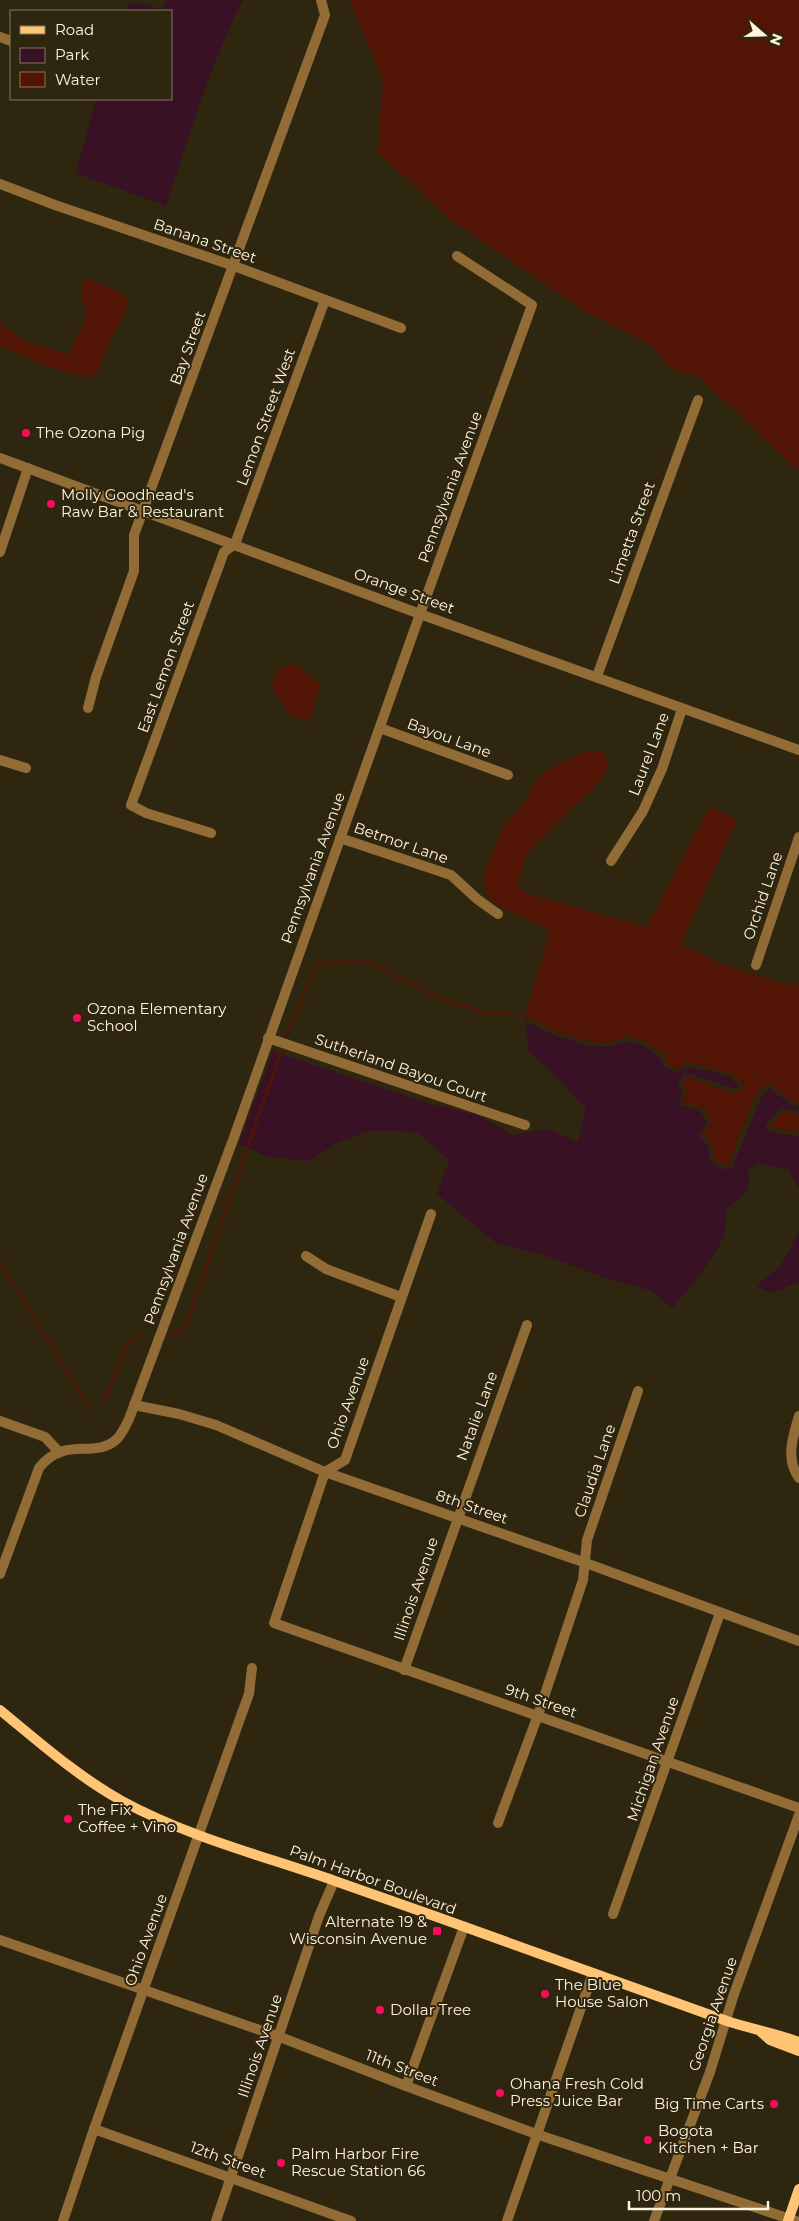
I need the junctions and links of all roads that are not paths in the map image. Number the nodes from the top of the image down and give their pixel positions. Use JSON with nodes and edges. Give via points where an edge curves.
{"nodes":[{"id":1,"x":321,"y":0,"type":"edge"},
{"id":2,"x":0,"y":184,"type":"edge"},
{"id":3,"x":457,"y":256,"type":"dead end"},
{"id":4,"x":234,"y":266,"type":"junction"},
{"id":5,"x":325,"y":300,"type":"junction"},
{"id":6,"x":401,"y":328,"type":"dead end"},
{"id":7,"x":698,"y":400,"type":"dead end"},
{"id":8,"x":0,"y":458,"type":"edge"},
{"id":9,"x":28,"y":468,"type":"junction"},
{"id":10,"x":144,"y":511,"type":"junction"},
{"id":11,"x":235,"y":544,"type":"junction"},
{"id":12,"x":0,"y":552,"type":"edge"},
{"id":13,"x":420,"y":614,"type":"junction"},
{"id":14,"x":597,"y":676,"type":"junction"},
{"id":15,"x":88,"y":708,"type":"dead end"},
{"id":16,"x":682,"y":708,"type":"junction"},
{"id":17,"x":380,"y":728,"type":"junction"},
{"id":18,"x":799,"y":750,"type":"edge"},
{"id":19,"x":0,"y":760,"type":"edge"},
{"id":20,"x":26,"y":768,"type":"dead end"},
{"id":21,"x":508,"y":776,"type":"dead end"},
{"id":22,"x":211,"y":833,"type":"dead end"},
{"id":23,"x":799,"y":837,"type":"edge"},
{"id":24,"x":340,"y":838,"type":"junction"},
{"id":25,"x":612,"y":861,"type":"dead end"},
{"id":26,"x":498,"y":914,"type":"dead end"},
{"id":27,"x":756,"y":965,"type":"dead end"},
{"id":28,"x":268,"y":1038,"type":"junction"},
{"id":29,"x":525,"y":1125,"type":"dead end"},
{"id":30,"x":431,"y":1214,"type":"dead end"},
{"id":31,"x":306,"y":1256,"type":"dead end"},
{"id":32,"x":401,"y":1297,"type":"junction"},
{"id":33,"x":527,"y":1324,"type":"dead end"},
{"id":34,"x":638,"y":1391,"type":"dead end"},
{"id":35,"x":134,"y":1406,"type":"junction"},
{"id":36,"x":799,"y":1416,"type":"edge"},
{"id":37,"x":0,"y":1420,"type":"edge"},
{"id":38,"x":58,"y":1451,"type":"junction"},
{"id":39,"x":325,"y":1472,"type":"junction"},
{"id":40,"x":799,"y":1478,"type":"edge"},
{"id":41,"x":456,"y":1518,"type":"junction"},
{"id":42,"x":584,"y":1562,"type":"junction"},
{"id":43,"x":0,"y":1574,"type":"edge"},
{"id":44,"x":720,"y":1613,"type":"junction"},
{"id":45,"x":799,"y":1641,"type":"edge"},
{"id":46,"x":252,"y":1668,"type":"dead end"},
{"id":47,"x":404,"y":1670,"type":"junction"},
{"id":48,"x":0,"y":1710,"type":"edge"},
{"id":49,"x":538,"y":1715,"type":"junction"},
{"id":50,"x":668,"y":1763,"type":"junction"},
{"id":51,"x":799,"y":1808,"type":"edge"},
{"id":52,"x":799,"y":1815,"type":"edge"},
{"id":53,"x":498,"y":1823,"type":"dead end"},
{"id":54,"x":200,"y":1835,"type":"junction"},
{"id":55,"x":334,"y":1881,"type":"junction"},
{"id":56,"x":613,"y":1914,"type":"dead end"},
{"id":57,"x":464,"y":1928,"type":"junction"},
{"id":58,"x":0,"y":1940,"type":"edge"},
{"id":59,"x":593,"y":1973,"type":"junction"},
{"id":60,"x":144,"y":1990,"type":"junction"},
{"id":61,"x":727,"y":2021,"type":"junction"},
{"id":62,"x":761,"y":2032,"type":"junction"},
{"id":63,"x":280,"y":2037,"type":"junction"},
{"id":64,"x":799,"y":2042,"type":"edge"},
{"id":65,"x":799,"y":2051,"type":"edge"},
{"id":66,"x":406,"y":2086,"type":"junction"},
{"id":67,"x":94,"y":2129,"type":"junction"},
{"id":68,"x":536,"y":2134,"type":"junction"},
{"id":69,"x":230,"y":2177,"type":"junction"},
{"id":70,"x":669,"y":2179,"type":"junction"},
{"id":71,"x":799,"y":2189,"type":"edge"},
{"id":72,"x":791,"y":2220,"type":"edge"},
{"id":73,"x":63,"y":2221,"type":"edge"},
{"id":74,"x":216,"y":2221,"type":"edge"},
{"id":75,"x":351,"y":2221,"type":"edge"},
{"id":76,"x":507,"y":2221,"type":"edge"},
{"id":77,"x":654,"y":2221,"type":"edge"}],
"edges":[{"from":1,"to":4,"type":"street","name":"Bay Street","via":[[325,15]]},
{"from":2,"to":4,"type":"street","name":"Banana Street"},
{"from":3,"to":13,"type":"street","name":"Pennsylvania Avenue","via":[[532,305]]},
{"from":4,"to":5,"type":"street","name":"Banana Street"},
{"from":4,"to":10,"type":"street","name":"Bay Street"},
{"from":5,"to":6,"type":"street","name":"Banana Street"},
{"from":5,"to":11,"type":"street","name":"Lemon Street West"},
{"from":7,"to":14,"type":"street","name":"Limetta Street"},
{"from":8,"to":9,"type":"street","name":"Orange Street"},
{"from":9,"to":10,"type":"street","name":"Orange Street"},
{"from":9,"to":12,"type":"street"},
{"from":10,"to":11,"type":"street","name":"Orange Street"},
{"from":10,"to":15,"type":"street","name":"Bay Street","via":[[134,535],[134,571]]},
{"from":11,"to":13,"type":"street","name":"Orange Street"},
{"from":11,"to":22,"type":"street","name":"East Lemon Street","via":[[224,552],[131,805],[146,813]]},
{"from":13,"to":14,"type":"street","name":"Orange Street"},
{"from":13,"to":17,"type":"street","name":"Pennsylvania Avenue"},
{"from":14,"to":16,"type":"street","name":"Orange Street"},
{"from":16,"to":18,"type":"street","name":"Orange Street"},
{"from":16,"to":25,"type":"street","name":"Laurel Lane","via":[[662,769],[643,811]]},
{"from":17,"to":21,"type":"street","name":"Bayou Lane"},
{"from":17,"to":24,"type":"street","name":"Pennsylvania Avenue"},
{"from":19,"to":20,"type":"street"},
{"from":23,"to":27,"type":"street","name":"Orchid Lane"},
{"from":24,"to":26,"type":"street","name":"Betmor Lane","via":[[451,875],[477,900]]},
{"from":24,"to":28,"type":"street","name":"Pennsylvania Avenue"},
{"from":28,"to":29,"type":"street","name":"Sutherland Bayou Court"},
{"from":28,"to":35,"type":"street","name":"Pennsylvania Avenue"},
{"from":30,"to":32,"type":"street","name":"Ohio Avenue"},
{"from":31,"to":32,"type":"street","via":[[326,1269]]},
{"from":32,"to":39,"type":"street","name":"Ohio Avenue","via":[[345,1460]]},
{"from":33,"to":41,"type":"street","name":"Natalie Lane"},
{"from":34,"to":42,"type":"street","name":"Claudia Lane","via":[[587,1540]]},
{"from":35,"to":38,"type":"street","name":"Pennsylvania Avenue","via":[[117,1438],[103,1446]]},
{"from":35,"to":39,"type":"street","name":"8th Street","via":[[216,1425]]},
{"from":36,"to":40,"type":"street","via":[[791,1453],[792,1466]]},
{"from":37,"to":38,"type":"street","via":[[44,1437]]},
{"from":38,"to":43,"type":"street","via":[[39,1468]]},
{"from":39,"to":41,"type":"street","name":"8th Street"},
{"from":39,"to":47,"type":"street","name":"9th Street","via":[[274,1622]]},
{"from":41,"to":42,"type":"street","name":"8th Street"},
{"from":41,"to":47,"type":"street","name":"Illinois Avenue"},
{"from":42,"to":44,"type":"street","name":"8th Street"},
{"from":42,"to":49,"type":"street","name":"Claudia Lane","via":[[583,1580]]},
{"from":44,"to":45,"type":"street","name":"8th Street"},
{"from":44,"to":50,"type":"street","name":"Michigan Avenue"},
{"from":46,"to":54,"type":"street","name":"Ohio Avenue","via":[[249,1694]]},
{"from":47,"to":49,"type":"street","name":"9th Street"},
{"from":48,"to":54,"type":"main road","name":"Palm Harbor Boulevard","via":[[100,1788]]},
{"from":49,"to":50,"type":"street","name":"9th Street"},
{"from":49,"to":53,"type":"street","name":"Claudia Lane"},
{"from":50,"to":51,"type":"street","name":"9th Street"},
{"from":50,"to":56,"type":"street","name":"Michigan Avenue"},
{"from":52,"to":61,"type":"street","name":"Georgia Avenue","via":[[733,1996]]},
{"from":54,"to":55,"type":"main road","name":"Palm Harbor Boulevard"},
{"from":54,"to":60,"type":"street","name":"Ohio Avenue"},
{"from":55,"to":57,"type":"main road","name":"Palm Harbor Boulevard"},
{"from":55,"to":63,"type":"street","name":"Illinois Avenue","via":[[319,1916]]},
{"from":57,"to":59,"type":"main road","name":"Palm Harbor Boulevard"},
{"from":57,"to":66,"type":"street"},
{"from":58,"to":60,"type":"street","name":"11th Street"},
{"from":59,"to":61,"type":"main road","name":"Palm Harbor Boulevard"},
{"from":59,"to":68,"type":"street"},
{"from":60,"to":63,"type":"street","name":"11th Street"},
{"from":60,"to":67,"type":"street","name":"Ohio Avenue"},
{"from":61,"to":62,"type":"main road","name":"Palm Harbor Boulevard"},
{"from":61,"to":70,"type":"street","name":"Georgia Avenue"},
{"from":62,"to":64,"type":"main road","name":"Palm Harbor Boulevard","via":[[773,2032]]},
{"from":62,"to":65,"type":"main road","name":"Palm Harbor Boulevard","via":[[770,2040]]},
{"from":63,"to":66,"type":"street","name":"11th Street"},
{"from":63,"to":69,"type":"street","name":"Illinois Avenue"},
{"from":66,"to":68,"type":"street","name":"11th Street"},
{"from":67,"to":69,"type":"street","name":"12th Street"},
{"from":67,"to":73,"type":"street","name":"Ohio Avenue"},
{"from":68,"to":70,"type":"street","name":"11th Street"},
{"from":68,"to":76,"type":"street"},
{"from":69,"to":74,"type":"street","name":"Illinois Avenue"},
{"from":69,"to":75,"type":"street","name":"12th Street"},
{"from":70,"to":72,"type":"street","name":"11th Street"},
{"from":70,"to":77,"type":"street","name":"Georgia Avenue"},
{"from":71,"to":72,"type":"main road"}]}
